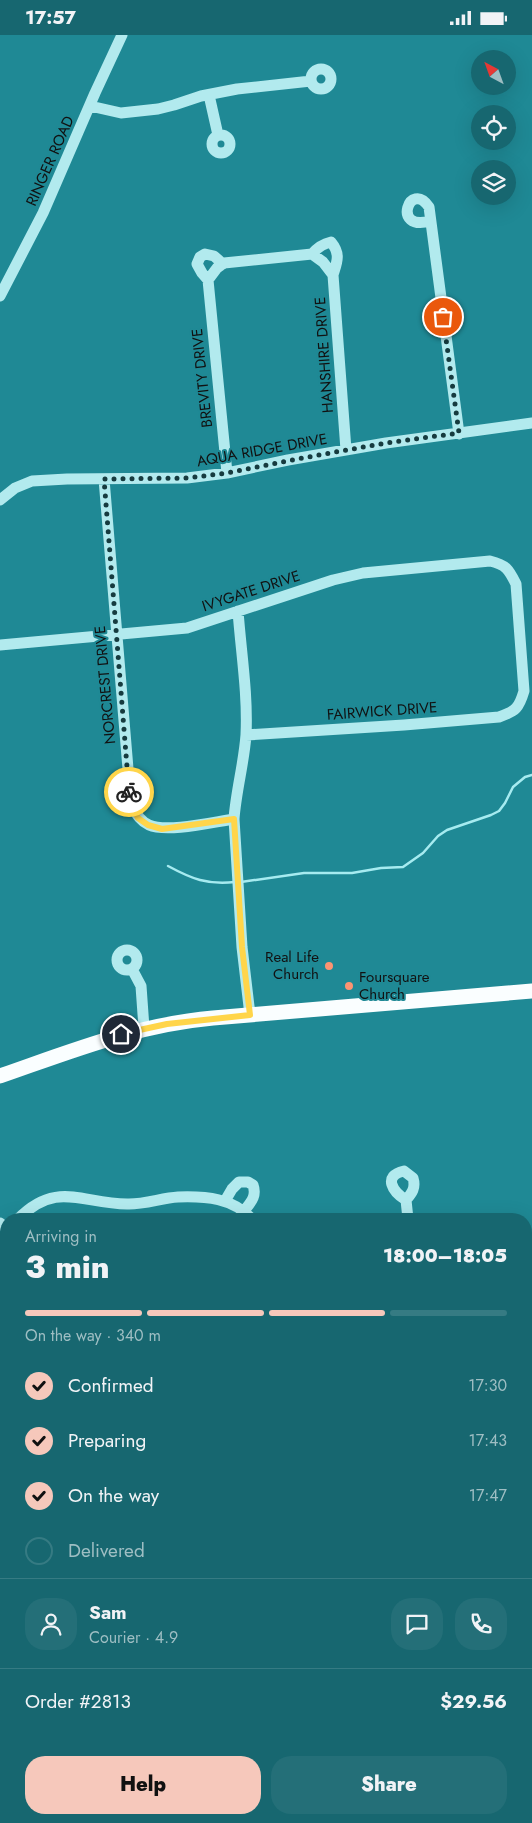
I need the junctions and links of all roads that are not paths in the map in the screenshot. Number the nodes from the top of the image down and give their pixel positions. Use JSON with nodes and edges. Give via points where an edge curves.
{"nodes":[{"id":1,"x":122,"y":35,"type":"edge"},
{"id":2,"x":311,"y":81,"type":"dead end"},
{"id":3,"x":209,"y":95,"type":"junction"},
{"id":4,"x":90,"y":106,"type":"junction"},
{"id":5,"x":218,"y":135,"type":"dead end"},
{"id":6,"x":430,"y":221,"type":"dead end"},
{"id":7,"x":312,"y":254,"type":"junction"},
{"id":8,"x":223,"y":264,"type":"junction"},
{"id":9,"x":333,"y":275,"type":"junction"},
{"id":10,"x":208,"y":279,"type":"junction"},
{"id":11,"x":0,"y":296,"type":"edge"},
{"id":12,"x":532,"y":423,"type":"edge"},
{"id":13,"x":459,"y":433,"type":"junction"},
{"id":14,"x":346,"y":450,"type":"junction"},
{"id":15,"x":227,"y":473,"type":"junction"},
{"id":16,"x":104,"y":479,"type":"junction"},
{"id":17,"x":0,"y":500,"type":"edge"},
{"id":18,"x":238,"y":611,"type":"junction"},
{"id":19,"x":116,"y":635,"type":"junction"},
{"id":20,"x":527,"y":636,"type":"edge"},
{"id":21,"x":0,"y":645,"type":"edge"},
{"id":22,"x":246,"y":735,"type":"junction"},
{"id":23,"x":234,"y":819,"type":"junction"},
{"id":24,"x":132,"y":969,"type":"dead end"},
{"id":25,"x":532,"y":991,"type":"edge"},
{"id":26,"x":250,"y":1015,"type":"junction"},
{"id":27,"x":144,"y":1029,"type":"junction"},
{"id":28,"x":0,"y":1076,"type":"edge"},
{"id":29,"x":226,"y":1201,"type":"junction"},
{"id":30,"x":406,"y":1201,"type":"dead end"},
{"id":31,"x":26,"y":1213,"type":"edge"},
{"id":32,"x":245,"y":1213,"type":"edge"},
{"id":33,"x":249,"y":1213,"type":"edge"},
{"id":34,"x":407,"y":1213,"type":"edge"}],
"edges":[{"from":1,"to":4,"type":"street","name":"RINGER ROAD"},
{"from":2,"to":3,"type":"street"},
{"from":3,"to":4,"type":"street","via":[[158,109],[121,113]]},
{"from":3,"to":5,"type":"street"},
{"from":4,"to":11,"type":"street","name":"RINGER ROAD","via":[[43,213]]},
{"from":6,"to":13,"type":"street"},
{"from":7,"to":8,"type":"street","name":"BREVITY DRIVE"},
{"from":7,"to":9,"type":"street","name":"HANSHIRE DRIVE","via":[[323,261]]},
{"from":7,"to":9,"type":"street","name":"BREVITY DRIVE","via":[[331,242],[338,258]]},
{"from":8,"to":10,"type":"street"},
{"from":8,"to":10,"type":"street","name":"BREVITY DRIVE","via":[[205,253],[200,257],[197,264]]},
{"from":9,"to":14,"type":"street","name":"HANSHIRE DRIVE"},
{"from":10,"to":15,"type":"street","name":"BREVITY DRIVE"},
{"from":12,"to":13,"type":"street","name":"AQUA RIDGE DRIVE"},
{"from":13,"to":14,"type":"street","name":"AQUA RIDGE DRIVE"},
{"from":14,"to":15,"type":"street","name":"AQUA RIDGE DRIVE"},
{"from":15,"to":16,"type":"street","name":"AQUA RIDGE DRIVE","via":[[188,478]]},
{"from":16,"to":17,"type":"street","name":"AQUA RIDGE DRIVE","via":[[32,481],[15,488]]},
{"from":16,"to":19,"type":"street","name":"NORCREST DRIVE"},
{"from":18,"to":19,"type":"street","name":"IVYGATE DRIVE","via":[[187,628]]},
{"from":18,"to":20,"type":"street","name":"IVYGATE DRIVE","via":[[363,573],[490,561],[508,568],[516,584]]},
{"from":18,"to":22,"type":"street"},
{"from":19,"to":21,"type":"street","name":"IVYGATE DRIVE"},
{"from":19,"to":23,"type":"street","name":"NORCREST DRIVE","via":[[129,795],[138,818],[162,829]]},
{"from":20,"to":22,"type":"street","name":"FAIRWICK DRIVE","via":[[524,691],[518,707],[499,717]]},
{"from":22,"to":23,"type":"street"},
{"from":23,"to":26,"type":"street"},
{"from":24,"to":27,"type":"street","via":[[141,985]]},
{"from":25,"to":26,"type":"main road"},
{"from":26,"to":27,"type":"main road","via":[[191,1020]]},
{"from":27,"to":28,"type":"main road","via":[[96,1042]]},
{"from":29,"to":31,"type":"street","via":[[178,1197],[130,1204],[62,1196],[38,1203]]},
{"from":29,"to":32,"type":"street"},
{"from":29,"to":33,"type":"street","via":[[238,1182],[248,1182],[253,1185],[255,1195]]},
{"from":30,"to":34,"type":"street"}]}
